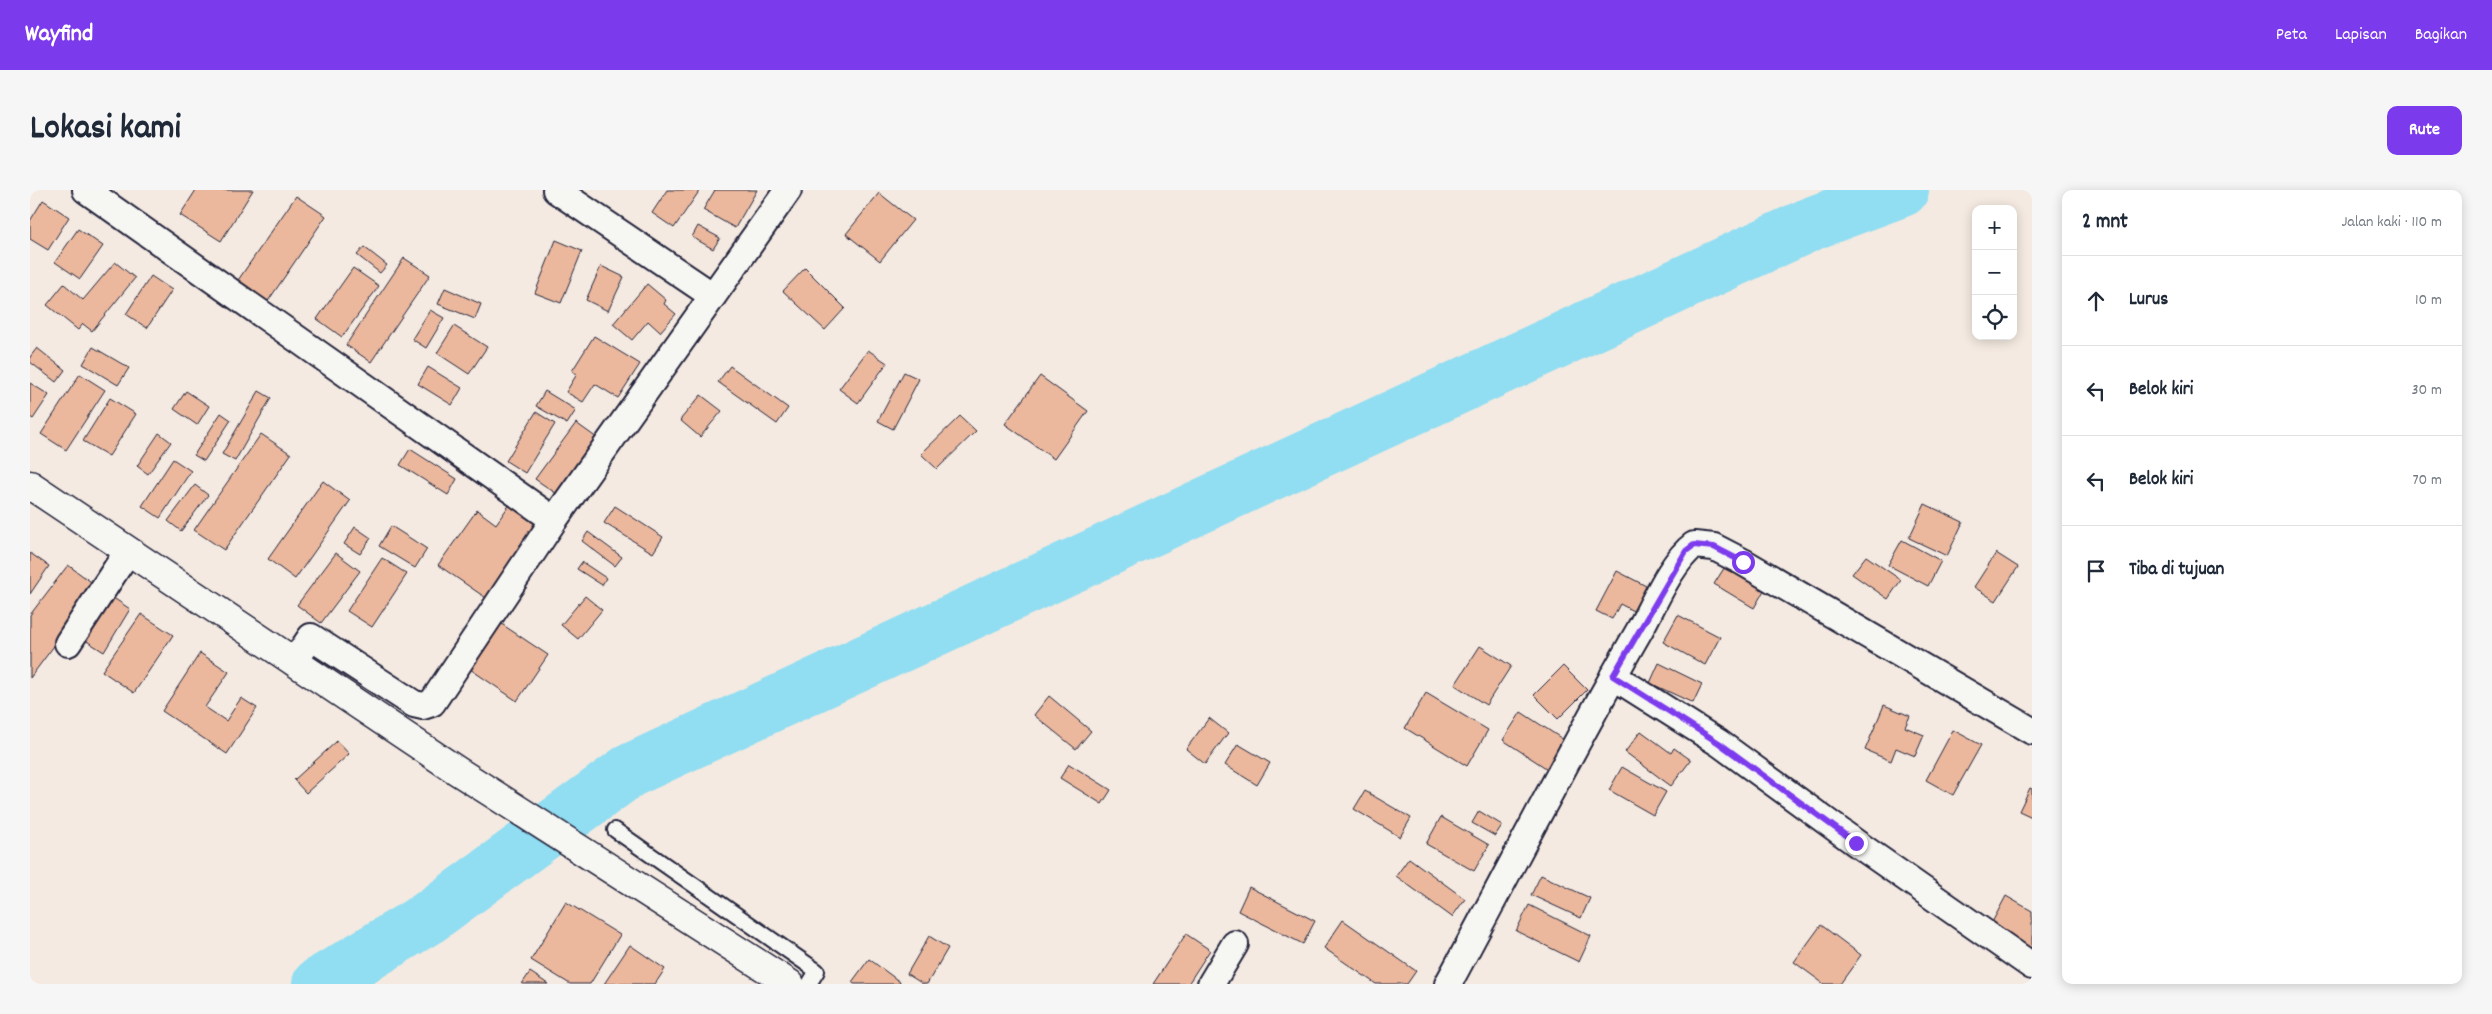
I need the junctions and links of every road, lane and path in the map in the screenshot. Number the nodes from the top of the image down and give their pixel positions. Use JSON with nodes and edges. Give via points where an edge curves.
{"nodes":[{"id":1,"x":86,"y":190,"type":"edge"},
{"id":2,"x":556,"y":190,"type":"edge"},
{"id":3,"x":788,"y":190,"type":"edge"},
{"id":4,"x":713,"y":296,"type":"junction"},
{"id":5,"x":30,"y":485,"type":"edge"},
{"id":6,"x":554,"y":520,"type":"junction"},
{"id":7,"x":128,"y":550,"type":"junction"},
{"id":8,"x":68,"y":643,"type":"dead end"},
{"id":9,"x":294,"y":662,"type":"junction"},
{"id":10,"x":1613,"y":676,"type":"junction"},
{"id":11,"x":2032,"y":732,"type":"edge"},
{"id":12,"x":615,"y":830,"type":"dead end"},
{"id":13,"x":1235,"y":944,"type":"dead end"},
{"id":14,"x":2032,"y":966,"type":"edge"},
{"id":15,"x":790,"y":984,"type":"edge"},
{"id":16,"x":810,"y":984,"type":"edge"},
{"id":17,"x":1211,"y":984,"type":"edge"},
{"id":18,"x":1448,"y":984,"type":"edge"}],
"edges":[{"from":1,"to":6,"type":"street"},
{"from":2,"to":4,"type":"street"},
{"from":3,"to":4,"type":"street"},
{"from":4,"to":6,"type":"street"},
{"from":5,"to":7,"type":"highway"},
{"from":6,"to":9,"type":"street","via":[[432,704],[414,704],[311,637]]},
{"from":7,"to":8,"type":"street"},
{"from":7,"to":9,"type":"highway"},
{"from":9,"to":15,"type":"highway"},
{"from":10,"to":11,"type":"street","via":[[1686,551],[1694,545],[1714,547]]},
{"from":10,"to":14,"type":"street","via":[[1719,743]]},
{"from":10,"to":18,"type":"street"},
{"from":12,"to":16,"type":"lane","via":[[817,971]]},
{"from":13,"to":17,"type":"street"}]}
